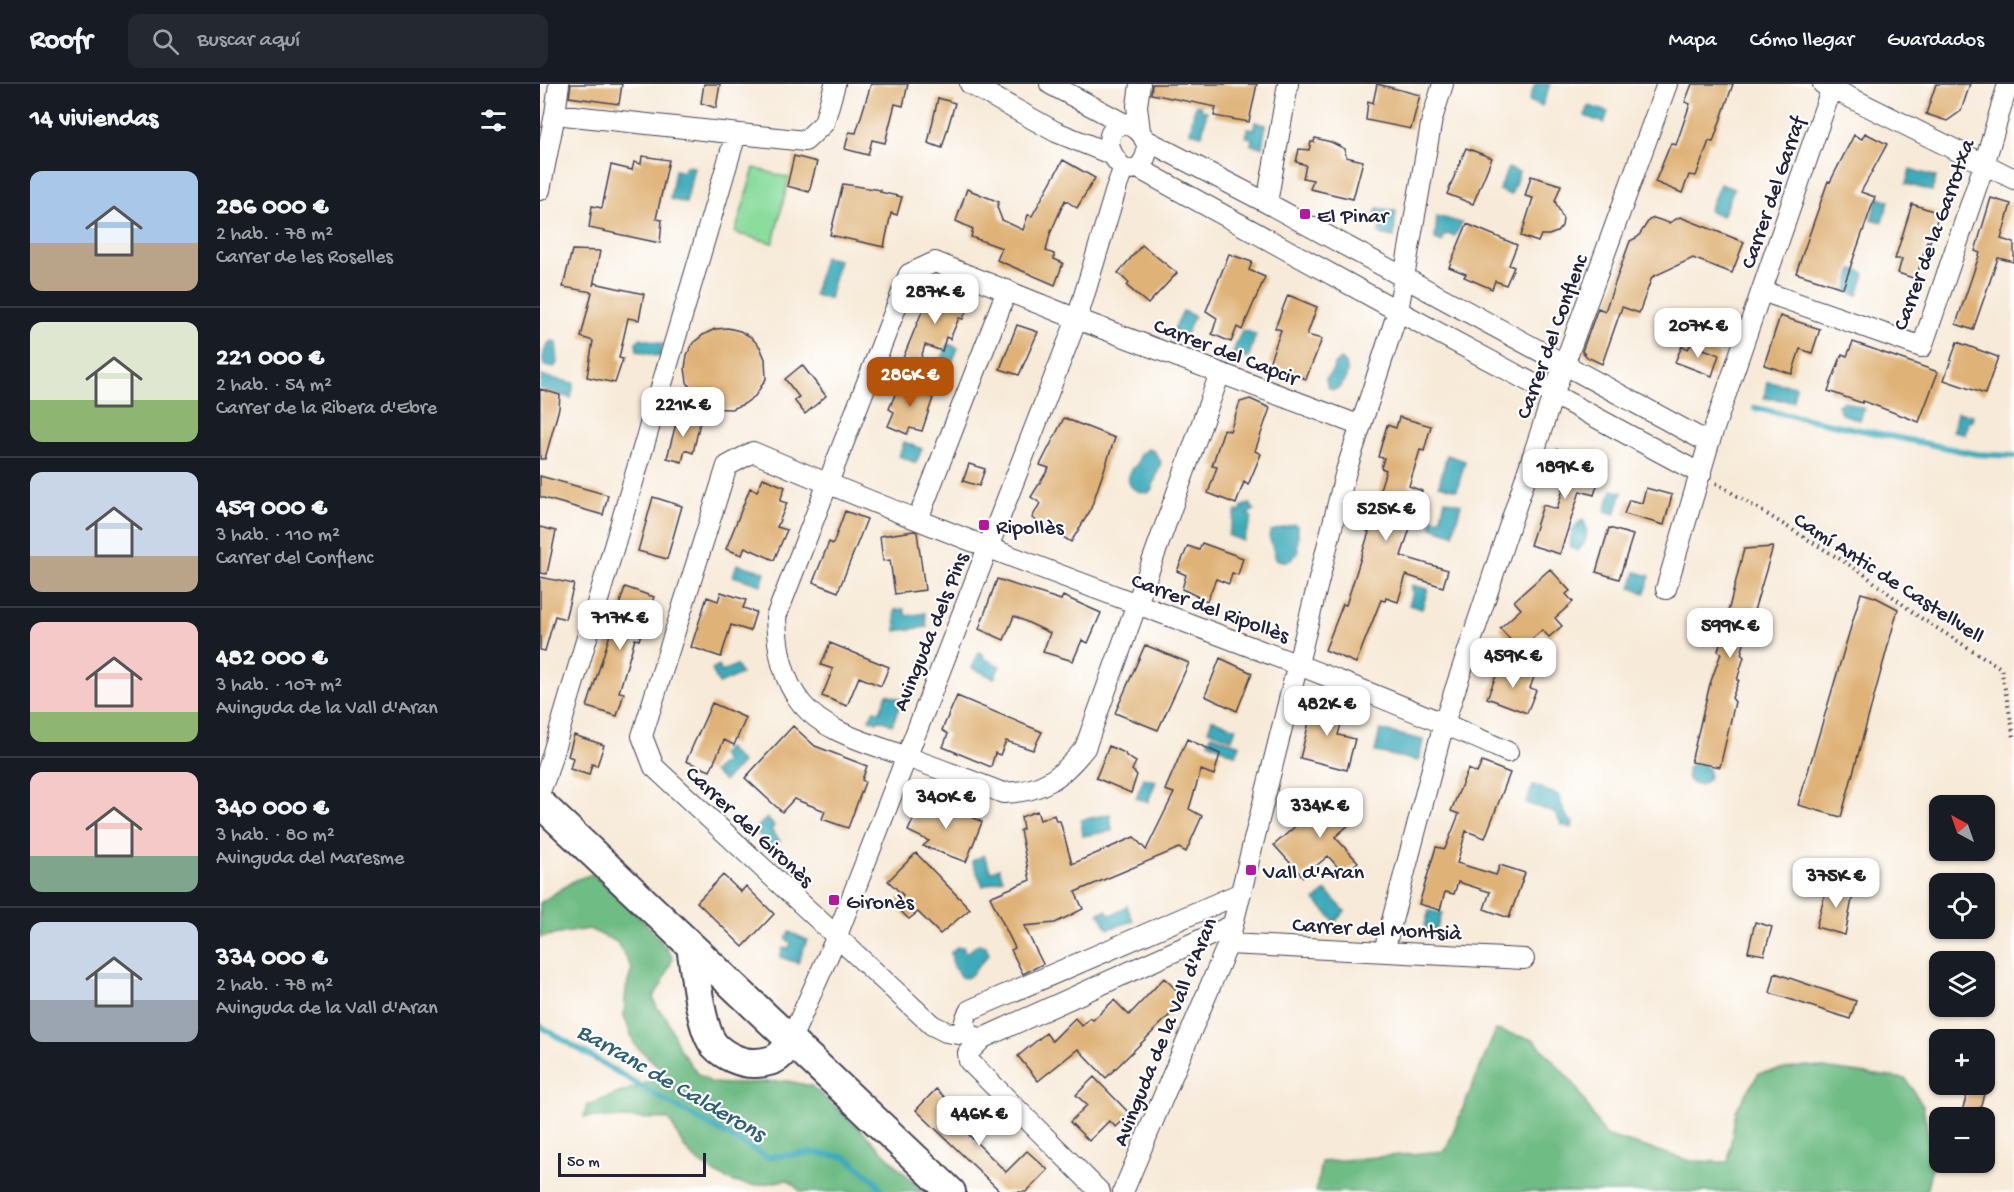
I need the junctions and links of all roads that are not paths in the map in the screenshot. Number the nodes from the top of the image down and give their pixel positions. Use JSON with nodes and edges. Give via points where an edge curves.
{"nodes":[{"id":1,"x":559,"y":84,"type":"edge"},
{"id":2,"x":835,"y":84,"type":"edge"},
{"id":3,"x":970,"y":84,"type":"edge"},
{"id":4,"x":1050,"y":84,"type":"edge"},
{"id":5,"x":1140,"y":84,"type":"edge"},
{"id":6,"x":1288,"y":84,"type":"edge"},
{"id":7,"x":1443,"y":84,"type":"edge"},
{"id":8,"x":1667,"y":84,"type":"edge"},
{"id":9,"x":2008,"y":84,"type":"edge"},
{"id":10,"x":1830,"y":85,"type":"edge"},
{"id":11,"x":540,"y":100,"type":"edge"},
{"id":12,"x":555,"y":114,"type":"junction"},
{"id":13,"x":1133,"y":129,"type":"junction"},
{"id":14,"x":736,"y":134,"type":"junction"},
{"id":15,"x":1126,"y":164,"type":"junction"},
{"id":16,"x":1984,"y":165,"type":"junction"},
{"id":17,"x":2014,"y":179,"type":"edge"},
{"id":18,"x":540,"y":190,"type":"edge"},
{"id":19,"x":1267,"y":202,"type":"junction"},
{"id":20,"x":1404,"y":277,"type":"junction"},
{"id":21,"x":1006,"y":291,"type":"junction"},
{"id":22,"x":1762,"y":291,"type":"junction"},
{"id":23,"x":1398,"y":311,"type":"junction"},
{"id":24,"x":1077,"y":319,"type":"junction"},
{"id":25,"x":1564,"y":364,"type":"junction"},
{"id":26,"x":1220,"y":373,"type":"junction"},
{"id":27,"x":1553,"y":395,"type":"junction"},
{"id":28,"x":1361,"y":426,"type":"junction"},
{"id":29,"x":1709,"y":443,"type":"junction"},
{"id":30,"x":1701,"y":474,"type":"junction"},
{"id":31,"x":827,"y":483,"type":"junction"},
{"id":32,"x":918,"y":519,"type":"junction"},
{"id":33,"x":988,"y":547,"type":"junction"},
{"id":34,"x":1666,"y":589,"type":"dead end"},
{"id":35,"x":1136,"y":604,"type":"junction"},
{"id":36,"x":1298,"y":664,"type":"junction"},
{"id":37,"x":1444,"y":723,"type":"junction"},
{"id":38,"x":1508,"y":752,"type":"dead end"},
{"id":39,"x":905,"y":756,"type":"junction"},
{"id":40,"x":540,"y":791,"type":"edge"},
{"id":41,"x":540,"y":803,"type":"edge"},
{"id":42,"x":1241,"y":893,"type":"junction"},
{"id":43,"x":1230,"y":934,"type":"junction"},
{"id":44,"x":836,"y":938,"type":"junction"},
{"id":45,"x":690,"y":946,"type":"junction"},
{"id":46,"x":1383,"y":951,"type":"junction"},
{"id":47,"x":1524,"y":959,"type":"dead end"},
{"id":48,"x":977,"y":1037,"type":"junction"},
{"id":49,"x":791,"y":1039,"type":"junction"},
{"id":50,"x":951,"y":1192,"type":"edge"},
{"id":51,"x":1100,"y":1192,"type":"edge"},
{"id":52,"x":1123,"y":1192,"type":"edge"}],
"edges":[{"from":1,"to":12,"type":"street"},
{"from":2,"to":14,"type":"street","via":[[824,123],[804,141]]},
{"from":3,"to":15,"type":"street","via":[[1056,132]]},
{"from":4,"to":13,"type":"street"},
{"from":5,"to":13,"type":"street"},
{"from":6,"to":19,"type":"street"},
{"from":7,"to":20,"type":"street","name":"Avinguda de la Vall d'Aran","via":[[1432,119]]},
{"from":8,"to":25,"type":"street","name":"Carrer del Conflenc"},
{"from":9,"to":16,"type":"street","name":"Carrer de la Garrotxa"},
{"from":10,"to":16,"type":"street"},
{"from":10,"to":22,"type":"street","name":"Carrer del Garraf"},
{"from":11,"to":12,"type":"street"},
{"from":12,"to":14,"type":"street"},
{"from":12,"to":18,"type":"street"},
{"from":13,"to":15,"type":"street","via":[[1147,156]]},
{"from":13,"to":15,"type":"street","via":[[1116,126],[1109,139]]},
{"from":13,"to":19,"type":"street"},
{"from":14,"to":40,"type":"street"},
{"from":15,"to":23,"type":"street"},
{"from":15,"to":24,"type":"street","name":"Avinguda dels Pins"},
{"from":16,"to":17,"type":"street"},
{"from":16,"to":22,"type":"street","name":"Carrer de la Garrotxa","via":[[1922,347]]},
{"from":19,"to":20,"type":"street"},
{"from":20,"to":23,"type":"street","name":"Avinguda de la Vall d'Aran"},
{"from":20,"to":25,"type":"street"},
{"from":21,"to":24,"type":"street","name":"Carrer del Capcir"},
{"from":21,"to":31,"type":"street","name":"Carrer del Capcir","via":[[935,262],[909,274]]},
{"from":21,"to":32,"type":"street"},
{"from":22,"to":29,"type":"street","name":"Carrer del Garraf"},
{"from":23,"to":27,"type":"street"},
{"from":23,"to":28,"type":"street","name":"Avinguda de la Vall d'Aran"},
{"from":24,"to":26,"type":"street","name":"Carrer del Capcir"},
{"from":24,"to":33,"type":"street","name":"Avinguda dels Pins"},
{"from":25,"to":27,"type":"street","name":"Carrer del Conflenc"},
{"from":25,"to":29,"type":"street"},
{"from":26,"to":28,"type":"street","name":"Carrer del Capcir"},
{"from":26,"to":35,"type":"street","name":"Carrer del Capcir"},
{"from":27,"to":30,"type":"street"},
{"from":27,"to":37,"type":"street","name":"Carrer del Conflenc"},
{"from":28,"to":36,"type":"street","name":"Avinguda de la Vall d'Aran"},
{"from":29,"to":30,"type":"street","name":"Carrer del Garraf"},
{"from":30,"to":34,"type":"street","name":"Carrer del Garraf"},
{"from":31,"to":32,"type":"street","name":"Carrer del Ripollès"},
{"from":31,"to":39,"type":"street","name":"Carrer del Capcir","via":[[776,617],[782,663],[803,706],[821,720],[837,731]]},
{"from":31,"to":44,"type":"street","name":"Carrer del Gironès","via":[[753,452],[727,466],[642,736],[654,767]]},
{"from":32,"to":33,"type":"street","name":"Carrer del Ripollès"},
{"from":33,"to":35,"type":"street","name":"Carrer del Ripollès"},
{"from":33,"to":39,"type":"street","name":"Avinguda dels Pins"},
{"from":35,"to":36,"type":"street","name":"Carrer del Ripollès"},
{"from":35,"to":39,"type":"street","name":"Carrer del Capcir","via":[[1084,748],[1068,770],[1048,784],[1025,792],[1003,793]]},
{"from":36,"to":37,"type":"street","name":"Carrer del Ripollès"},
{"from":36,"to":42,"type":"street","name":"Avinguda de la Vall d'Aran"},
{"from":37,"to":38,"type":"street","name":"Carrer del Ripollès"},
{"from":37,"to":46,"type":"street","name":"Carrer del Conflenc"},
{"from":39,"to":44,"type":"street","name":"Avinguda dels Pins"},
{"from":41,"to":45,"type":"street"},
{"from":42,"to":43,"type":"street","name":"Avinguda de la Vall d'Aran"},
{"from":42,"to":48,"type":"street","via":[[970,1010],[964,1024]]},
{"from":43,"to":46,"type":"street","name":"Carrer del Montsià"},
{"from":43,"to":48,"type":"street","name":"Carrer del Montsià"},
{"from":43,"to":52,"type":"street","name":"Avinguda de la Vall d'Aran"},
{"from":44,"to":48,"type":"street","name":"Carrer del Gironès","via":[[932,1025],[946,1032]]},
{"from":44,"to":49,"type":"street","name":"Avinguda dels Pins"},
{"from":45,"to":49,"type":"street"},
{"from":45,"to":49,"type":"street","via":[[702,1010],[715,1046],[740,1062],[755,1064],[784,1054]]},
{"from":46,"to":47,"type":"street","name":"Carrer del Montsià"},
{"from":48,"to":51,"type":"street","via":[[968,1053],[969,1061]]},
{"from":49,"to":50,"type":"street"}]}
